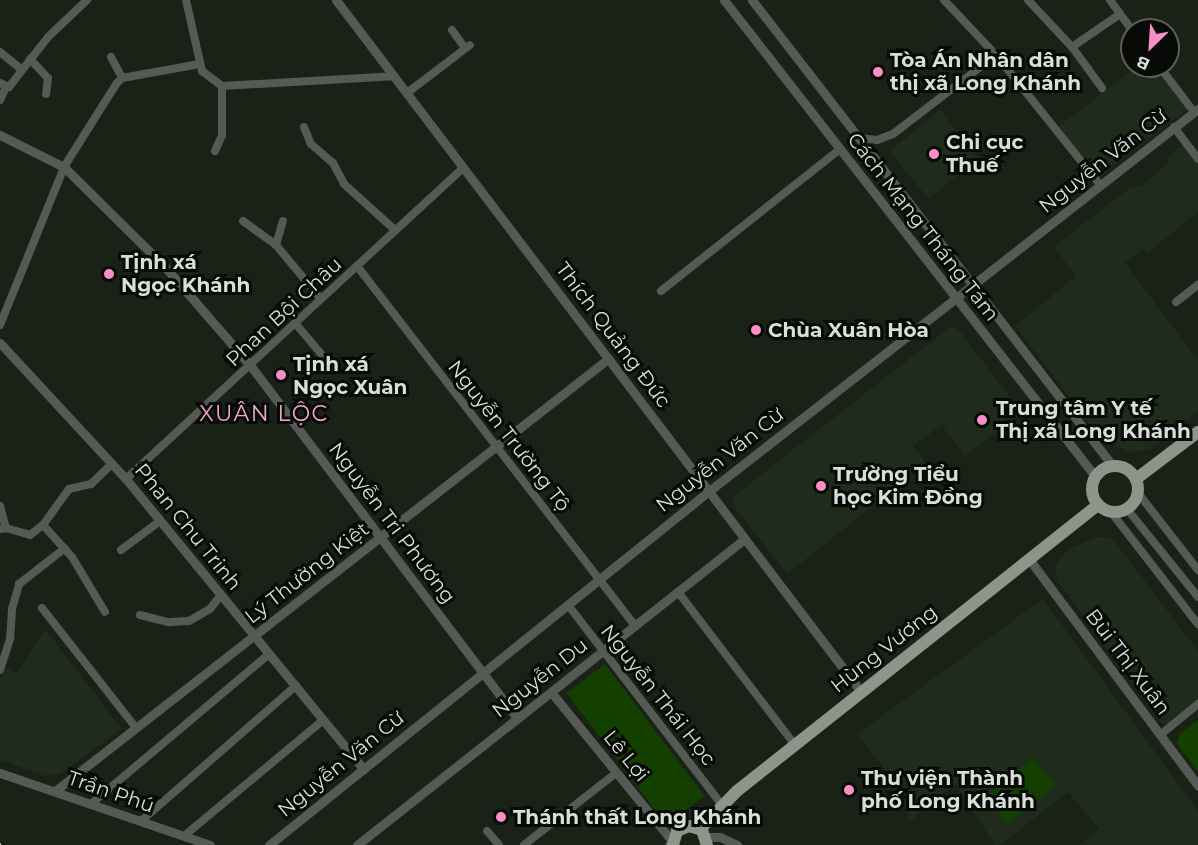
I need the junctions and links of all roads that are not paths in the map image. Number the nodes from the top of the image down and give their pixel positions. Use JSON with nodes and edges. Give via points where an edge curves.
{"nodes":[{"id":1,"x":87,"y":0,"type":"edge"},
{"id":2,"x":186,"y":0,"type":"edge"},
{"id":3,"x":336,"y":0,"type":"edge"},
{"id":4,"x":724,"y":0,"type":"edge"},
{"id":5,"x":752,"y":0,"type":"edge"},
{"id":6,"x":944,"y":0,"type":"edge"},
{"id":7,"x":1028,"y":0,"type":"edge"},
{"id":8,"x":1110,"y":0,"type":"edge"},
{"id":9,"x":1120,"y":14,"type":"junction"},
{"id":10,"x":1123,"y":18,"type":"edge"},
{"id":11,"x":452,"y":30,"type":"dead end"},
{"id":12,"x":1072,"y":47,"type":"junction"},
{"id":13,"x":0,"y":52,"type":"edge"},
{"id":14,"x":996,"y":55,"type":"junction"},
{"id":15,"x":111,"y":57,"type":"dead end"},
{"id":16,"x":30,"y":59,"type":"junction"},
{"id":17,"x":200,"y":64,"type":"junction"},
{"id":18,"x":22,"y":69,"type":"junction"},
{"id":19,"x":393,"y":76,"type":"junction"},
{"id":20,"x":122,"y":78,"type":"junction"},
{"id":21,"x":1169,"y":78,"type":"edge"},
{"id":22,"x":3,"y":85,"type":"edge"},
{"id":23,"x":222,"y":86,"type":"junction"},
{"id":24,"x":1102,"y":88,"type":"dead end"},
{"id":25,"x":407,"y":93,"type":"junction"},
{"id":26,"x":46,"y":94,"type":"dead end"},
{"id":27,"x":0,"y":100,"type":"edge"},
{"id":28,"x":1196,"y":110,"type":"edge"},
{"id":29,"x":304,"y":127,"type":"dead end"},
{"id":30,"x":1174,"y":127,"type":"junction"},
{"id":31,"x":0,"y":135,"type":"edge"},
{"id":32,"x":859,"y":138,"type":"junction"},
{"id":33,"x":840,"y":149,"type":"junction"},
{"id":34,"x":215,"y":151,"type":"dead end"},
{"id":35,"x":1198,"y":159,"type":"edge"},
{"id":36,"x":64,"y":167,"type":"junction"},
{"id":37,"x":463,"y":168,"type":"junction"},
{"id":38,"x":1101,"y":186,"type":"junction"},
{"id":39,"x":243,"y":221,"type":"dead end"},
{"id":40,"x":283,"y":221,"type":"dead end"},
{"id":41,"x":395,"y":230,"type":"junction"},
{"id":42,"x":276,"y":245,"type":"junction"},
{"id":43,"x":357,"y":266,"type":"junction"},
{"id":44,"x":1198,"y":285,"type":"edge"},
{"id":45,"x":974,"y":286,"type":"junction"},
{"id":46,"x":661,"y":291,"type":"dead end"},
{"id":47,"x":321,"y":299,"type":"junction"},
{"id":48,"x":957,"y":299,"type":"junction"},
{"id":49,"x":1176,"y":302,"type":"dead end"},
{"id":50,"x":296,"y":323,"type":"junction"},
{"id":51,"x":0,"y":325,"type":"edge"},
{"id":52,"x":0,"y":343,"type":"edge"},
{"id":53,"x":608,"y":359,"type":"junction"},
{"id":54,"x":250,"y":364,"type":"junction"},
{"id":55,"x":333,"y":368,"type":"dead end"},
{"id":56,"x":1196,"y":436,"type":"edge"},
{"id":57,"x":497,"y":447,"type":"junction"},
{"id":58,"x":112,"y":464,"type":"junction"},
{"id":59,"x":1113,"y":465,"type":"junction"},
{"id":60,"x":1095,"y":476,"type":"junction"},
{"id":61,"x":126,"y":479,"type":"junction"},
{"id":62,"x":1136,"y":479,"type":"junction"},
{"id":63,"x":709,"y":491,"type":"junction"},
{"id":64,"x":1138,"y":493,"type":"junction"},
{"id":65,"x":1098,"y":505,"type":"junction"},
{"id":66,"x":0,"y":506,"type":"edge"},
{"id":67,"x":1127,"y":509,"type":"junction"},
{"id":68,"x":1111,"y":512,"type":"junction"},
{"id":69,"x":160,"y":521,"type":"junction"},
{"id":70,"x":42,"y":525,"type":"junction"},
{"id":71,"x":3,"y":529,"type":"edge"},
{"id":72,"x":382,"y":539,"type":"junction"},
{"id":73,"x":745,"y":539,"type":"junction"},
{"id":74,"x":64,"y":548,"type":"junction"},
{"id":75,"x":122,"y":550,"type":"dead end"},
{"id":76,"x":1029,"y":559,"type":"junction"},
{"id":77,"x":1198,"y":570,"type":"edge"},
{"id":78,"x":599,"y":579,"type":"junction"},
{"id":79,"x":678,"y":592,"type":"junction"},
{"id":80,"x":221,"y":595,"type":"junction"},
{"id":81,"x":1198,"y":597,"type":"edge"},
{"id":82,"x":568,"y":605,"type":"junction"},
{"id":83,"x":42,"y":608,"type":"dead end"},
{"id":84,"x":105,"y":612,"type":"dead end"},
{"id":85,"x":140,"y":615,"type":"dead end"},
{"id":86,"x":1198,"y":624,"type":"edge"},
{"id":87,"x":635,"y":626,"type":"junction"},
{"id":88,"x":255,"y":637,"type":"junction"},
{"id":89,"x":603,"y":651,"type":"junction"},
{"id":90,"x":269,"y":654,"type":"junction"},
{"id":91,"x":0,"y":670,"type":"edge"},
{"id":92,"x":483,"y":673,"type":"junction"},
{"id":93,"x":296,"y":686,"type":"junction"},
{"id":94,"x":551,"y":692,"type":"junction"},
{"id":95,"x":861,"y":692,"type":"junction"},
{"id":96,"x":1198,"y":704,"type":"edge"},
{"id":97,"x":517,"y":718,"type":"junction"},
{"id":98,"x":323,"y":720,"type":"junction"},
{"id":99,"x":136,"y":729,"type":"junction"},
{"id":100,"x":1160,"y":735,"type":"junction"},
{"id":101,"x":795,"y":745,"type":"junction"},
{"id":102,"x":363,"y":769,"type":"junction"},
{"id":103,"x":0,"y":773,"type":"edge"},
{"id":104,"x":616,"y":773,"type":"junction"},
{"id":105,"x":1198,"y":786,"type":"edge"},
{"id":106,"x":55,"y":791,"type":"junction"},
{"id":107,"x":91,"y":804,"type":"junction"},
{"id":108,"x":723,"y":806,"type":"junction"},
{"id":109,"x":141,"y":821,"type":"junction"},
{"id":110,"x":487,"y":831,"type":"dead end"},
{"id":111,"x":184,"y":836,"type":"junction"},
{"id":112,"x":704,"y":837,"type":"edge"},
{"id":113,"x":672,"y":844,"type":"edge"},
{"id":114,"x":210,"y":845,"type":"edge"},
{"id":115,"x":269,"y":845,"type":"edge"},
{"id":116,"x":357,"y":845,"type":"edge"},
{"id":117,"x":499,"y":845,"type":"edge"},
{"id":118,"x":524,"y":845,"type":"edge"},
{"id":119,"x":737,"y":845,"type":"edge"}],
"edges":[{"from":1,"to":16,"type":"street"},
{"from":2,"to":17,"type":"street"},
{"from":3,"to":19,"type":"street","name":"Thích Quảng Đức"},
{"from":4,"to":33,"type":"street","name":"Cách Mạng Tháng Tám"},
{"from":5,"to":32,"type":"street","name":"Cách Mạng Tháng Tám"},
{"from":6,"to":14,"type":"street"},
{"from":7,"to":12,"type":"street"},
{"from":8,"to":9,"type":"street"},
{"from":9,"to":10,"type":"street"},
{"from":9,"to":12,"type":"street"},
{"from":11,"to":25,"type":"street","via":[[467,46]]},
{"from":12,"to":24,"type":"street"},
{"from":13,"to":18,"type":"street"},
{"from":14,"to":32,"type":"street","via":[[893,134],[877,140]]},
{"from":14,"to":38,"type":"street"},
{"from":15,"to":20,"type":"street"},
{"from":16,"to":18,"type":"street"},
{"from":16,"to":26,"type":"street","via":[[48,78]]},
{"from":17,"to":20,"type":"street"},
{"from":17,"to":23,"type":"street","via":[[210,80]]},
{"from":18,"to":22,"type":"street"},
{"from":19,"to":23,"type":"street"},
{"from":19,"to":25,"type":"street","name":"Thích Quảng Đức"},
{"from":20,"to":36,"type":"street"},
{"from":21,"to":28,"type":"street"},
{"from":22,"to":27,"type":"street"},
{"from":23,"to":34,"type":"street","via":[[222,135]]},
{"from":25,"to":37,"type":"street","name":"Thích Quảng Đức"},
{"from":28,"to":30,"type":"street","name":"Nguyễn Văn Cừ"},
{"from":29,"to":41,"type":"street","via":[[311,144],[333,163],[344,184]]},
{"from":30,"to":35,"type":"street"},
{"from":30,"to":38,"type":"street","name":"Nguyễn Văn Cừ"},
{"from":31,"to":36,"type":"street","name":"Nguyễn Tri Phương"},
{"from":32,"to":45,"type":"street","name":"Cách Mạng Tháng Tám"},
{"from":33,"to":46,"type":"street"},
{"from":33,"to":48,"type":"street","name":"Cách Mạng Tháng Tám"},
{"from":36,"to":51,"type":"street"},
{"from":36,"to":54,"type":"street","name":"Nguyễn Tri Phương","via":[[165,267]]},
{"from":37,"to":41,"type":"street","name":"Phan Bội Châu"},
{"from":37,"to":53,"type":"street","name":"Thích Quảng Đức"},
{"from":38,"to":45,"type":"street","name":"Nguyễn Văn Cừ"},
{"from":39,"to":42,"type":"street"},
{"from":40,"to":42,"type":"street"},
{"from":41,"to":43,"type":"street","name":"Phan Bội Châu"},
{"from":42,"to":47,"type":"street"},
{"from":43,"to":47,"type":"street","name":"Phan Bội Châu"},
{"from":43,"to":57,"type":"street","name":"Nguyễn Trường Tộ"},
{"from":44,"to":49,"type":"street"},
{"from":45,"to":48,"type":"street","name":"Nguyễn Văn Cừ"},
{"from":45,"to":59,"type":"street","name":"Cách Mạng Tháng Tám"},
{"from":47,"to":50,"type":"street","name":"Phan Bội Châu"},
{"from":48,"to":60,"type":"street","name":"Cách Mạng Tháng Tám"},
{"from":48,"to":63,"type":"street","name":"Nguyễn Văn Cừ"},
{"from":50,"to":54,"type":"street","name":"Phan Bội Châu"},
{"from":50,"to":55,"type":"street"},
{"from":52,"to":58,"type":"street","name":"Phan Chu Trinh"},
{"from":53,"to":57,"type":"street","name":"Lý Thường Kiệt"},
{"from":53,"to":63,"type":"street","name":"Thích Quảng Đức"},
{"from":54,"to":61,"type":"street","name":"Phan Bội Châu"},
{"from":54,"to":72,"type":"street","name":"Nguyễn Tri Phương"},
{"from":56,"to":62,"type":"main road"},
{"from":57,"to":72,"type":"street","name":"Lý Thường Kiệt"},
{"from":57,"to":78,"type":"street","name":"Nguyễn Trường Tộ"},
{"from":58,"to":61,"type":"street","name":"Phan Chu Trinh"},
{"from":58,"to":70,"type":"street","via":[[91,484],[69,489]]},
{"from":59,"to":60,"type":"main road"},
{"from":59,"to":62,"type":"main road","via":[[1131,471]]},
{"from":60,"to":65,"type":"main road","via":[[1093,496]]},
{"from":61,"to":69,"type":"street","name":"Phan Chu Trinh"},
{"from":62,"to":64,"type":"main road"},
{"from":63,"to":73,"type":"street","name":"Thích Quảng Đức"},
{"from":63,"to":78,"type":"street","name":"Nguyễn Văn Cừ"},
{"from":64,"to":67,"type":"main road"},
{"from":64,"to":77,"type":"street"},
{"from":65,"to":68,"type":"main road"},
{"from":65,"to":76,"type":"main road","name":"Hùng Vương"},
{"from":66,"to":71,"type":"street"},
{"from":67,"to":68,"type":"main road"},
{"from":67,"to":81,"type":"street"},
{"from":68,"to":86,"type":"street"},
{"from":69,"to":75,"type":"street"},
{"from":69,"to":80,"type":"street","name":"Phan Chu Trinh"},
{"from":70,"to":71,"type":"street","via":[[30,535]]},
{"from":70,"to":74,"type":"street"},
{"from":72,"to":88,"type":"street","name":"Lý Thường Kiệt"},
{"from":72,"to":92,"type":"street","name":"Nguyễn Tri Phương"},
{"from":73,"to":79,"type":"street","name":"Nguyễn Du"},
{"from":73,"to":95,"type":"street","name":"Thích Quảng Đức"},
{"from":74,"to":84,"type":"street"},
{"from":74,"to":91,"type":"street","via":[[19,584],[7,653]]},
{"from":76,"to":95,"type":"main road","name":"Hùng Vương"},
{"from":76,"to":100,"type":"street","name":"Bùi Thị Xuân"},
{"from":78,"to":82,"type":"street","name":"Nguyễn Văn Cừ"},
{"from":78,"to":87,"type":"street","name":"Nguyễn Trường Tộ"},
{"from":79,"to":87,"type":"street","name":"Nguyễn Du"},
{"from":79,"to":101,"type":"street"},
{"from":80,"to":85,"type":"street","via":[[210,609],[189,621],[169,622]]},
{"from":80,"to":88,"type":"street","name":"Phan Chu Trinh"},
{"from":82,"to":89,"type":"street","name":"Nguyễn Thái Học"},
{"from":82,"to":92,"type":"street","name":"Nguyễn Văn Cừ"},
{"from":83,"to":99,"type":"street"},
{"from":87,"to":89,"type":"street","name":"Nguyễn Du"},
{"from":88,"to":90,"type":"street","name":"Phan Chu Trinh"},
{"from":88,"to":99,"type":"street","name":"Lý Thường Kiệt"},
{"from":89,"to":94,"type":"street","name":"Nguyễn Du"},
{"from":89,"to":108,"type":"street","name":"Nguyễn Thái Học"},
{"from":90,"to":93,"type":"street","name":"Phan Chu Trinh"},
{"from":90,"to":107,"type":"street"},
{"from":92,"to":97,"type":"street","name":"Nguyễn Tri Phương"},
{"from":92,"to":102,"type":"street","name":"Nguyễn Văn Cừ"},
{"from":93,"to":98,"type":"street","name":"Phan Chu Trinh"},
{"from":93,"to":109,"type":"street"},
{"from":94,"to":97,"type":"street","name":"Nguyễn Du"},
{"from":94,"to":104,"type":"street","name":"Lê Lợi"},
{"from":95,"to":101,"type":"main road","name":"Hùng Vương"},
{"from":96,"to":100,"type":"street"},
{"from":97,"to":116,"type":"street","name":"Nguyễn Du"},
{"from":98,"to":102,"type":"street","name":"Phan Chu Trinh"},
{"from":98,"to":111,"type":"street"},
{"from":99,"to":106,"type":"street","name":"Lý Thường Kiệt"},
{"from":100,"to":105,"type":"street","name":"Bùi Thị Xuân"},
{"from":101,"to":108,"type":"main road","name":"Hùng Vương"},
{"from":102,"to":115,"type":"street","name":"Nguyễn Văn Cừ"},
{"from":103,"to":106,"type":"street","name":"Trần Phú"},
{"from":104,"to":113,"type":"street","name":"Lê Lợi"},
{"from":104,"to":118,"type":"street"},
{"from":106,"to":107,"type":"street","name":"Trần Phú"},
{"from":107,"to":109,"type":"street","name":"Trần Phú"},
{"from":108,"to":112,"type":"main road","name":"Hùng Vương"},
{"from":109,"to":111,"type":"street","name":"Trần Phú"},
{"from":110,"to":117,"type":"street"},
{"from":111,"to":114,"type":"street","name":"Trần Phú"},
{"from":112,"to":113,"type":"main road","via":[[684,826]]},
{"from":112,"to":119,"type":"street","via":[[720,837]]}]}
